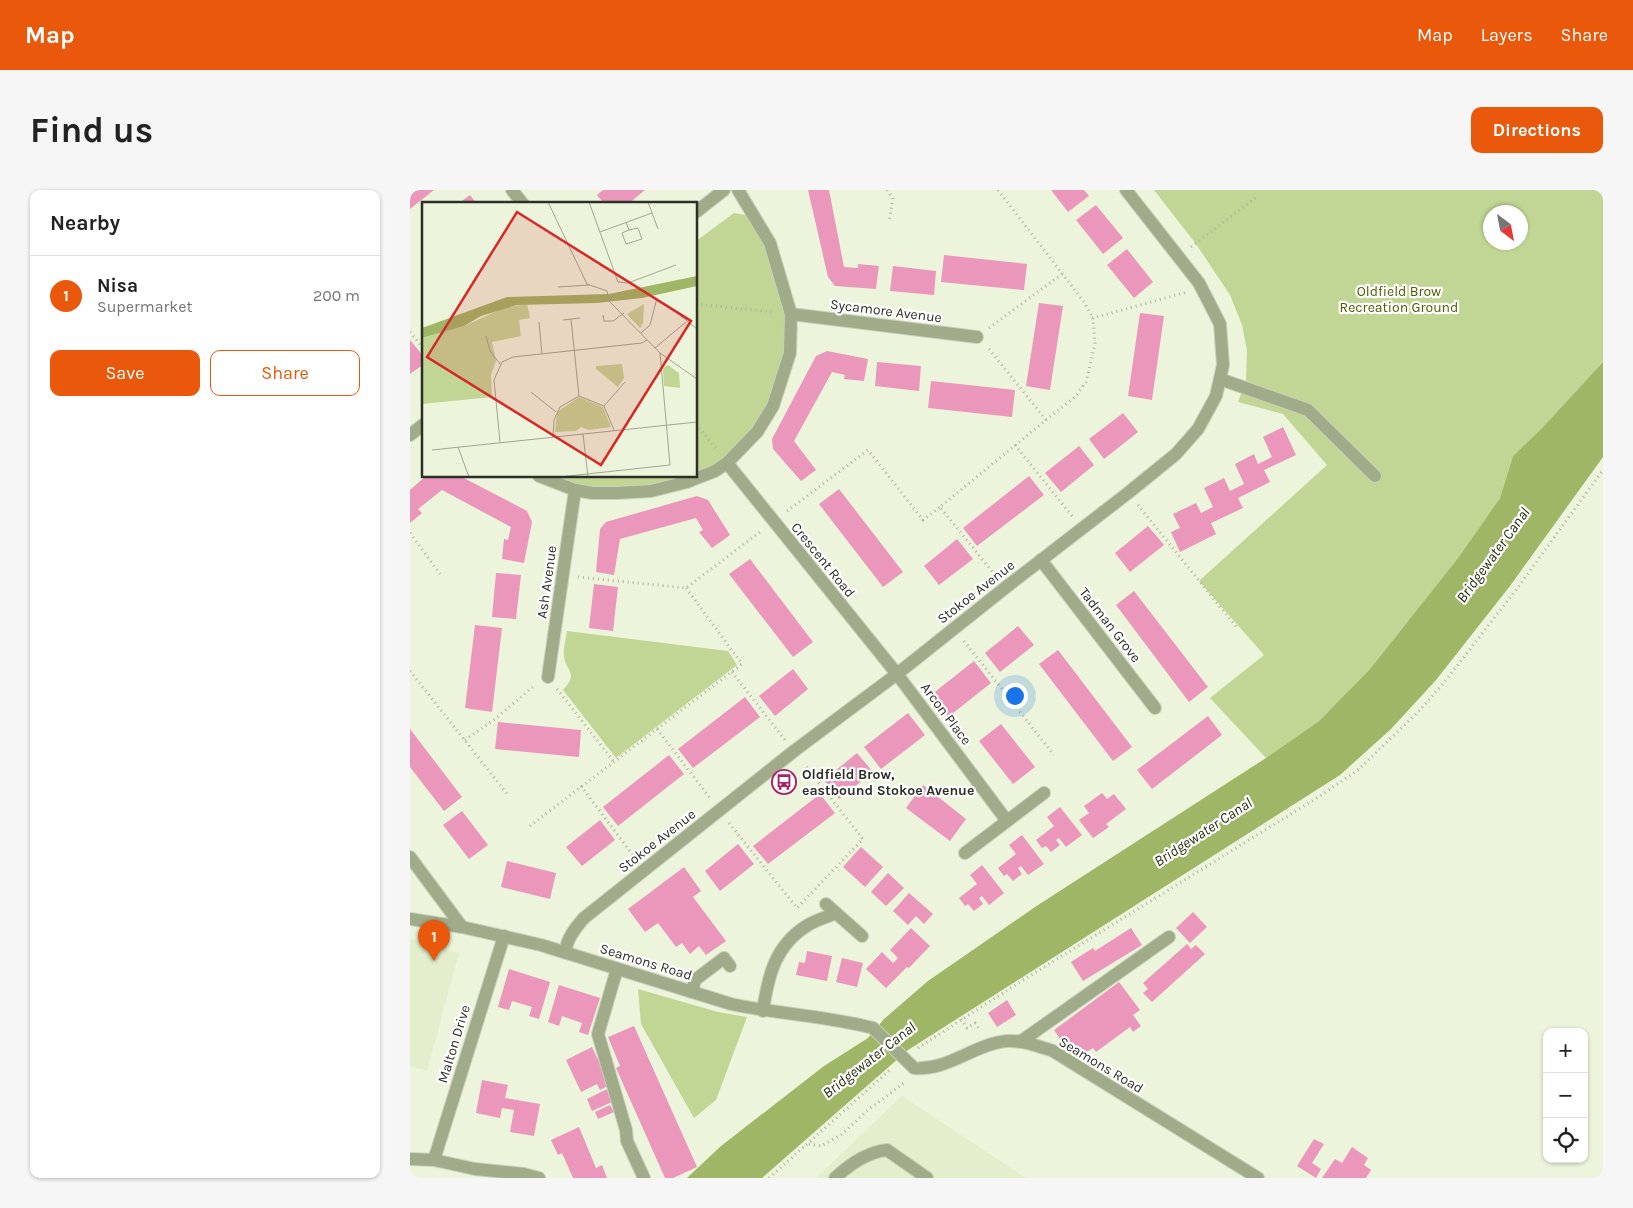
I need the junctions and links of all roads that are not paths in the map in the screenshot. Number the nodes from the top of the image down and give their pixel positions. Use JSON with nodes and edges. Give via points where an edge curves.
{"nodes":[{"id":1,"x":512,"y":190,"type":"edge"},
{"id":2,"x":724,"y":190,"type":"edge"},
{"id":3,"x":738,"y":190,"type":"edge"},
{"id":4,"x":1126,"y":190,"type":"edge"},
{"id":5,"x":521,"y":202,"type":"edge"},
{"id":6,"x":698,"y":210,"type":"edge"},
{"id":7,"x":791,"y":314,"type":"junction"},
{"id":8,"x":977,"y":337,"type":"road end"},
{"id":9,"x":1220,"y":379,"type":"junction"},
{"id":10,"x":422,"y":426,"type":"edge"},
{"id":11,"x":410,"y":435,"type":"edge"},
{"id":12,"x":727,"y":464,"type":"junction"},
{"id":13,"x":1375,"y":476,"type":"dead end"},
{"id":14,"x":544,"y":478,"type":"edge"},
{"id":15,"x":697,"y":478,"type":"edge"},
{"id":16,"x":698,"y":478,"type":"edge"},
{"id":17,"x":574,"y":490,"type":"junction"},
{"id":18,"x":1041,"y":560,"type":"junction"},
{"id":19,"x":897,"y":674,"type":"junction"},
{"id":20,"x":548,"y":677,"type":"road end"},
{"id":21,"x":1155,"y":708,"type":"dead end"},
{"id":22,"x":1044,"y":793,"type":"dead end"},
{"id":23,"x":1007,"y":821,"type":"junction"},
{"id":24,"x":965,"y":852,"type":"dead end"},
{"id":25,"x":410,"y":857,"type":"edge"},
{"id":26,"x":826,"y":904,"type":"dead end"},
{"id":27,"x":836,"y":913,"type":"junction"},
{"id":28,"x":410,"y":919,"type":"edge"},
{"id":29,"x":462,"y":927,"type":"junction"},
{"id":30,"x":504,"y":936,"type":"junction"},
{"id":31,"x":862,"y":936,"type":"dead end"},
{"id":32,"x":1169,"y":938,"type":"dead end"},
{"id":33,"x":566,"y":953,"type":"junction"},
{"id":34,"x":730,"y":966,"type":"dead end"},
{"id":35,"x":617,"y":969,"type":"junction"},
{"id":36,"x":692,"y":992,"type":"junction"},
{"id":37,"x":762,"y":1011,"type":"junction"},
{"id":38,"x":1020,"y":1042,"type":"junction"},
{"id":39,"x":410,"y":1159,"type":"edge"},
{"id":40,"x":434,"y":1160,"type":"junction"},
{"id":41,"x":539,"y":1178,"type":"edge"},
{"id":42,"x":644,"y":1178,"type":"edge"},
{"id":43,"x":835,"y":1178,"type":"edge"},
{"id":44,"x":927,"y":1178,"type":"edge"},
{"id":45,"x":1258,"y":1178,"type":"edge"}],
"edges":[{"from":1,"to":5,"type":"street"},
{"from":2,"to":6,"type":"street"},
{"from":3,"to":7,"type":"street","via":[[770,242]]},
{"from":4,"to":9,"type":"street","name":"Stokoe Avenue","via":[[1202,288],[1220,324],[1223,365]]},
{"from":7,"to":8,"type":"street","name":"Sycamore Avenue"},
{"from":7,"to":12,"type":"street","via":[[790,353],[773,406],[757,432]]},
{"from":9,"to":13,"type":"street","via":[[1308,410]]},
{"from":9,"to":18,"type":"street","name":"Stokoe Avenue","via":[[1216,396],[1198,429],[1176,454]]},
{"from":10,"to":11,"type":"street"},
{"from":12,"to":16,"type":"street"},
{"from":12,"to":19,"type":"street","name":"Crescent Road"},
{"from":14,"to":17,"type":"street"},
{"from":15,"to":17,"type":"street","via":[[650,491],[617,494]]},
{"from":17,"to":20,"type":"street","name":"Ash Avenue"},
{"from":18,"to":19,"type":"street","name":"Stokoe Avenue"},
{"from":18,"to":21,"type":"street","name":"Tadman Grove"},
{"from":19,"to":23,"type":"street","name":"Arcon Place"},
{"from":19,"to":33,"type":"street","name":"Stokoe Avenue","via":[[794,751],[584,918],[574,930]]},
{"from":22,"to":23,"type":"street"},
{"from":23,"to":24,"type":"street"},
{"from":25,"to":29,"type":"street"},
{"from":26,"to":27,"type":"street"},
{"from":27,"to":31,"type":"street"},
{"from":27,"to":37,"type":"street","via":[[808,925],[791,938],[778,955],[768,980]]},
{"from":28,"to":29,"type":"street","name":"Seamons Road"},
{"from":29,"to":30,"type":"street","name":"Seamons Road"},
{"from":30,"to":33,"type":"street","name":"Seamons Road"},
{"from":30,"to":40,"type":"street","name":"Malton Drive"},
{"from":32,"to":38,"type":"street"},
{"from":33,"to":35,"type":"street","name":"Seamons Road"},
{"from":34,"to":36,"type":"street","via":[[724,958],[696,980]]},
{"from":35,"to":36,"type":"street","name":"Seamons Road"},
{"from":35,"to":42,"type":"street","via":[[598,1034],[627,1141]]},
{"from":36,"to":37,"type":"street","name":"Seamons Road"},
{"from":37,"to":38,"type":"street","name":"Seamons Road","bridge":true,"via":[[845,1021],[873,1028],[914,1068],[936,1066],[1006,1041]]},
{"from":38,"to":45,"type":"street","name":"Seamons Road","via":[[1053,1051]]},
{"from":39,"to":40,"type":"street"},
{"from":40,"to":41,"type":"street"},
{"from":43,"to":44,"type":"street","via":[[864,1156],[887,1150]]}]}
